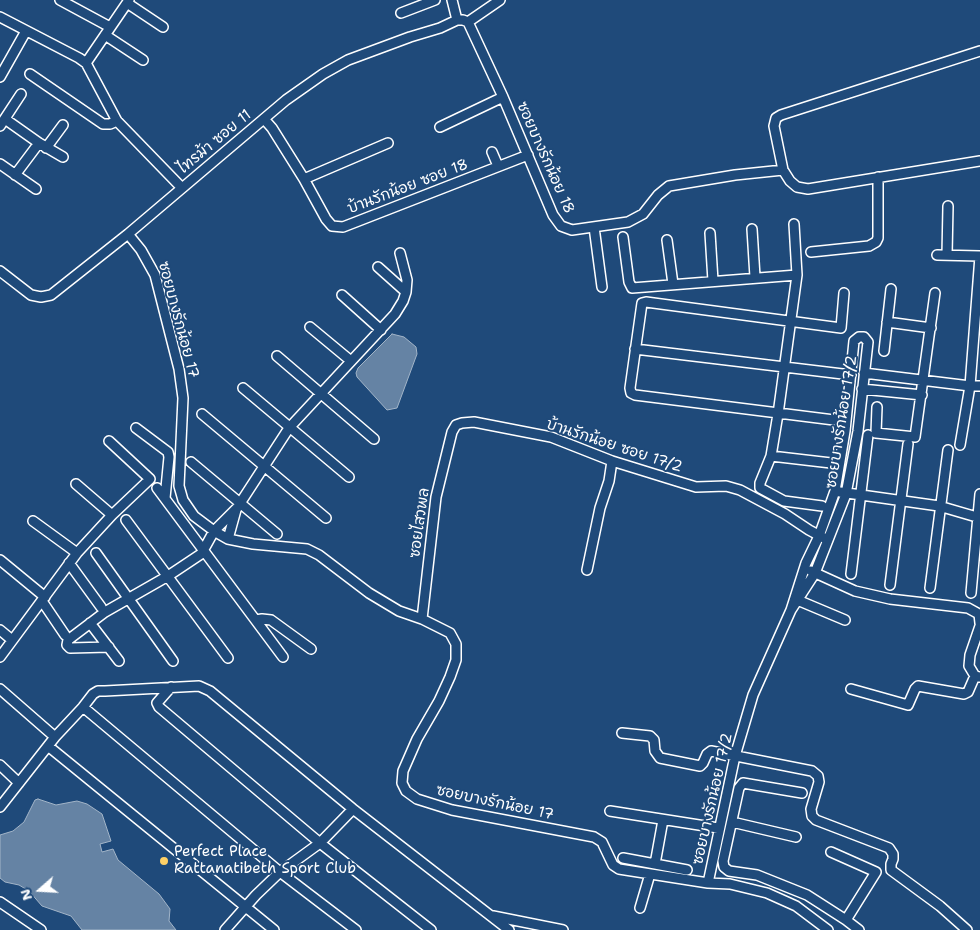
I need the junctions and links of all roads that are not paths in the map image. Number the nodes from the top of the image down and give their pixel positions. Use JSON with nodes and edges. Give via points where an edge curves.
{"nodes":[{"id":1,"x":60,"y":0,"type":"edge"},
{"id":2,"x":434,"y":0,"type":"edge"},
{"id":3,"x":452,"y":0,"type":"edge"},
{"id":4,"x":500,"y":0,"type":"edge"},
{"id":5,"x":128,"y":1,"type":"edge"},
{"id":6,"x":401,"y":13,"type":"dead end"},
{"id":7,"x":0,"y":18,"type":"edge"},
{"id":8,"x":457,"y":20,"type":"junction"},
{"id":9,"x":468,"y":22,"type":"junction"},
{"id":10,"x":163,"y":27,"type":"dead end"},
{"id":11,"x":26,"y":31,"type":"junction"},
{"id":12,"x":107,"y":31,"type":"junction"},
{"id":13,"x":980,"y":51,"type":"edge"},
{"id":14,"x":143,"y":60,"type":"dead end"},
{"id":15,"x":86,"y":63,"type":"junction"},
{"id":16,"x":1,"y":71,"type":"edge"},
{"id":17,"x":30,"y":74,"type":"dead end"},
{"id":18,"x":21,"y":94,"type":"dead end"},
{"id":19,"x":503,"y":97,"type":"junction"},
{"id":20,"x":264,"y":119,"type":"junction"},
{"id":21,"x":117,"y":121,"type":"junction"},
{"id":22,"x":3,"y":123,"type":"edge"},
{"id":23,"x":63,"y":124,"type":"dead end"},
{"id":24,"x":440,"y":127,"type":"dead end"},
{"id":25,"x":388,"y":143,"type":"dead end"},
{"id":26,"x":42,"y":145,"type":"junction"},
{"id":27,"x":492,"y":152,"type":"dead end"},
{"id":28,"x":528,"y":156,"type":"junction"},
{"id":29,"x":63,"y":157,"type":"dead end"},
{"id":30,"x":980,"y":161,"type":"edge"},
{"id":31,"x":0,"y":164,"type":"edge"},
{"id":32,"x":498,"y":166,"type":"junction"},
{"id":33,"x":784,"y":170,"type":"junction"},
{"id":34,"x":15,"y":175,"type":"junction"},
{"id":35,"x":878,"y":177,"type":"junction"},
{"id":36,"x":304,"y":179,"type":"junction"},
{"id":37,"x":182,"y":188,"type":"junction"},
{"id":38,"x":36,"y":189,"type":"dead end"},
{"id":39,"x":948,"y":206,"type":"dead end"},
{"id":40,"x":794,"y":224,"type":"dead end"},
{"id":41,"x":594,"y":227,"type":"junction"},
{"id":42,"x":752,"y":228,"type":"dead end"},
{"id":43,"x":710,"y":233,"type":"dead end"},
{"id":44,"x":128,"y":234,"type":"junction"},
{"id":45,"x":622,"y":237,"type":"dead end"},
{"id":46,"x":667,"y":240,"type":"dead end"},
{"id":47,"x":811,"y":252,"type":"dead end"},
{"id":48,"x":400,"y":253,"type":"dead end"},
{"id":49,"x":937,"y":255,"type":"dead end"},
{"id":50,"x":947,"y":255,"type":"junction"},
{"id":51,"x":980,"y":256,"type":"edge"},
{"id":52,"x":378,"y":267,"type":"dead end"},
{"id":53,"x":0,"y":271,"type":"edge"},
{"id":54,"x":798,"y":275,"type":"junction"},
{"id":55,"x":755,"y":277,"type":"junction"},
{"id":56,"x":712,"y":281,"type":"junction"},
{"id":57,"x":673,"y":284,"type":"junction"},
{"id":58,"x":602,"y":287,"type":"dead end"},
{"id":59,"x":891,"y":289,"type":"dead end"},
{"id":60,"x":406,"y":292,"type":"junction"},
{"id":61,"x":935,"y":293,"type":"dead end"},
{"id":62,"x":844,"y":294,"type":"dead end"},
{"id":63,"x":342,"y":295,"type":"dead end"},
{"id":64,"x":790,"y":322,"type":"junction"},
{"id":65,"x":887,"y":322,"type":"junction"},
{"id":66,"x":310,"y":327,"type":"dead end"},
{"id":67,"x":930,"y":328,"type":"junction"},
{"id":68,"x":381,"y":330,"type":"junction"},
{"id":69,"x":635,"y":349,"type":"junction"},
{"id":70,"x":884,"y":351,"type":"dead end"},
{"id":71,"x":277,"y":356,"type":"dead end"},
{"id":72,"x":351,"y":362,"type":"junction"},
{"id":73,"x":785,"y":367,"type":"junction"},
{"id":74,"x":864,"y":373,"type":"junction"},
{"id":75,"x":851,"y":375,"type":"junction"},
{"id":76,"x":924,"y":380,"type":"junction"},
{"id":77,"x":970,"y":386,"type":"junction"},
{"id":78,"x":980,"y":386,"type":"edge"},
{"id":79,"x":243,"y":388,"type":"dead end"},
{"id":80,"x":862,"y":389,"type":"junction"},
{"id":81,"x":320,"y":393,"type":"junction"},
{"id":82,"x":922,"y":395,"type":"junction"},
{"id":83,"x":878,"y":407,"type":"dead end"},
{"id":84,"x":202,"y":414,"type":"dead end"},
{"id":85,"x":778,"y":414,"type":"junction"},
{"id":86,"x":834,"y":420,"type":"dead end"},
{"id":87,"x":136,"y":428,"type":"dead end"},
{"id":88,"x":289,"y":428,"type":"junction"},
{"id":89,"x":452,"y":432,"type":"joint"},
{"id":90,"x":868,"y":435,"type":"dead end"},
{"id":91,"x":374,"y":439,"type":"dead end"},
{"id":92,"x":109,"y":442,"type":"dead end"},
{"id":93,"x":908,"y":444,"type":"dead end"},
{"id":94,"x":960,"y":445,"type":"dead end"},
{"id":95,"x":948,"y":450,"type":"dead end"},
{"id":96,"x":771,"y":456,"type":"junction"},
{"id":97,"x":612,"y":461,"type":"junction"},
{"id":98,"x":191,"y":462,"type":"dead end"},
{"id":99,"x":831,"y":463,"type":"dead end"},
{"id":100,"x":264,"y":465,"type":"junction"},
{"id":101,"x":349,"y":477,"type":"dead end"},
{"id":102,"x":76,"y":484,"type":"dead end"},
{"id":103,"x":157,"y":488,"type":"dead end"},
{"id":104,"x":835,"y":491,"type":"junction"},
{"id":105,"x":846,"y":494,"type":"junction"},
{"id":106,"x":980,"y":494,"type":"edge"},
{"id":107,"x":860,"y":496,"type":"junction"},
{"id":108,"x":165,"y":498,"type":"junction"},
{"id":109,"x":900,"y":501,"type":"junction"},
{"id":110,"x":238,"y":506,"type":"junction"},
{"id":111,"x":822,"y":506,"type":"dead end"},
{"id":112,"x":939,"y":506,"type":"junction"},
{"id":113,"x":112,"y":514,"type":"junction"},
{"id":114,"x":326,"y":518,"type":"dead end"},
{"id":115,"x":979,"y":518,"type":"edge"},
{"id":116,"x":126,"y":520,"type":"dead end"},
{"id":117,"x":33,"y":521,"type":"dead end"},
{"id":118,"x":214,"y":531,"type":"junction"},
{"id":119,"x":277,"y":534,"type":"dead end"},
{"id":120,"x":819,"y":536,"type":"junction"},
{"id":121,"x":228,"y":539,"type":"junction"},
{"id":122,"x":829,"y":539,"type":"junction"},
{"id":123,"x":204,"y":550,"type":"junction"},
{"id":124,"x":96,"y":552,"type":"dead end"},
{"id":125,"x":77,"y":553,"type":"junction"},
{"id":126,"x":0,"y":560,"type":"edge"},
{"id":127,"x":69,"y":563,"type":"junction"},
{"id":128,"x":804,"y":568,"type":"junction"},
{"id":129,"x":587,"y":570,"type":"dead end"},
{"id":130,"x":815,"y":574,"type":"junction"},
{"id":131,"x":851,"y":574,"type":"dead end"},
{"id":132,"x":168,"y":576,"type":"junction"},
{"id":133,"x":890,"y":585,"type":"dead end"},
{"id":134,"x":930,"y":588,"type":"dead end"},
{"id":135,"x":971,"y":593,"type":"dead end"},
{"id":136,"x":129,"y":598,"type":"junction"},
{"id":137,"x":43,"y":599,"type":"junction"},
{"id":138,"x":796,"y":599,"type":"junction"},
{"id":139,"x":101,"y":607,"type":"dead end"},
{"id":140,"x":422,"y":619,"type":"junction"},
{"id":141,"x":256,"y":620,"type":"junction"},
{"id":142,"x":844,"y":620,"type":"dead end"},
{"id":143,"x":90,"y":623,"type":"junction"},
{"id":144,"x":980,"y":625,"type":"edge"},
{"id":145,"x":0,"y":630,"type":"edge"},
{"id":146,"x":64,"y":636,"type":"dead end"},
{"id":147,"x":12,"y":640,"type":"junction"},
{"id":148,"x":109,"y":647,"type":"junction"},
{"id":149,"x":311,"y":649,"type":"dead end"},
{"id":150,"x":0,"y":657,"type":"edge"},
{"id":151,"x":283,"y":657,"type":"dead end"},
{"id":152,"x":228,"y":658,"type":"dead end"},
{"id":153,"x":119,"y":661,"type":"dead end"},
{"id":154,"x":173,"y":661,"type":"dead end"},
{"id":155,"x":978,"y":677,"type":"edge"},
{"id":156,"x":171,"y":687,"type":"junction"},
{"id":157,"x":0,"y":688,"type":"edge"},
{"id":158,"x":851,"y":688,"type":"dead end"},
{"id":159,"x":83,"y":708,"type":"junction"},
{"id":160,"x":622,"y":732,"type":"dead end"},
{"id":161,"x":55,"y":737,"type":"junction"},
{"id":162,"x":48,"y":746,"type":"junction"},
{"id":163,"x":735,"y":756,"type":"junction"},
{"id":164,"x":0,"y":765,"type":"edge"},
{"id":165,"x":19,"y":783,"type":"junction"},
{"id":166,"x":802,"y":793,"type":"dead end"},
{"id":167,"x":0,"y":807,"type":"edge"},
{"id":168,"x":353,"y":809,"type":"junction"},
{"id":169,"x":610,"y":811,"type":"dead end"},
{"id":170,"x":663,"y":820,"type":"junction"},
{"id":171,"x":732,"y":822,"type":"junction"},
{"id":172,"x":718,"y":828,"type":"junction"},
{"id":173,"x":796,"y":837,"type":"dead end"},
{"id":174,"x":320,"y":843,"type":"junction"},
{"id":175,"x":831,"y":852,"type":"dead end"},
{"id":176,"x":623,"y":858,"type":"dead end"},
{"id":177,"x":655,"y":864,"type":"junction"},
{"id":178,"x":688,"y":870,"type":"dead end"},
{"id":179,"x":280,"y":872,"type":"junction"},
{"id":180,"x":650,"y":874,"type":"junction"},
{"id":181,"x":708,"y":883,"type":"junction"},
{"id":182,"x":0,"y":902,"type":"edge"},
{"id":183,"x":244,"y":907,"type":"junction"},
{"id":184,"x":640,"y":908,"type":"dead end"},
{"id":185,"x":490,"y":916,"type":"junction"},
{"id":186,"x":846,"y":920,"type":"junction"},
{"id":187,"x":543,"y":928,"type":"edge"},
{"id":188,"x":41,"y":930,"type":"edge"},
{"id":189,"x":225,"y":930,"type":"edge"},
{"id":190,"x":274,"y":930,"type":"edge"},
{"id":191,"x":356,"y":930,"type":"edge"},
{"id":192,"x":431,"y":930,"type":"edge"},
{"id":193,"x":508,"y":930,"type":"edge"},
{"id":194,"x":564,"y":930,"type":"edge"},
{"id":195,"x":828,"y":930,"type":"edge"},
{"id":196,"x":859,"y":930,"type":"edge"},
{"id":197,"x":967,"y":930,"type":"edge"}],
"edges":[{"from":1,"to":12,"type":"street"},
{"from":2,"to":6,"type":"street"},
{"from":3,"to":8,"type":"street"},
{"from":4,"to":9,"type":"street"},
{"from":5,"to":10,"type":"street"},
{"from":5,"to":12,"type":"street"},
{"from":7,"to":11,"type":"street"},
{"from":8,"to":9,"type":"street"},
{"from":8,"to":20,"type":"street","name":"ไทรม้า ซอย 11","via":[[348,60],[323,74]]},
{"from":9,"to":19,"type":"street","name":"ซอยบางรักน้อย 18"},
{"from":11,"to":15,"type":"street"},
{"from":11,"to":16,"type":"street"},
{"from":12,"to":14,"type":"street"},
{"from":12,"to":15,"type":"street"},
{"from":13,"to":33,"type":"street","via":[[776,118],[774,126]]},
{"from":15,"to":21,"type":"street"},
{"from":17,"to":21,"type":"street","via":[[103,124]]},
{"from":18,"to":22,"type":"street"},
{"from":19,"to":24,"type":"street"},
{"from":19,"to":28,"type":"street","name":"ซอยบางรักน้อย 18"},
{"from":20,"to":36,"type":"street","name":"บ้านรักน้อย ซอย 18"},
{"from":20,"to":37,"type":"street","name":"ไทรม้า ซอย 11"},
{"from":21,"to":37,"type":"street"},
{"from":22,"to":26,"type":"street"},
{"from":23,"to":26,"type":"street"},
{"from":25,"to":36,"type":"street"},
{"from":26,"to":29,"type":"street"},
{"from":26,"to":34,"type":"street"},
{"from":27,"to":32,"type":"street"},
{"from":28,"to":32,"type":"street","name":"บ้านรักน้อย ซอย 18"},
{"from":28,"to":41,"type":"street","name":"ซอยบางรักน้อย 18","via":[[553,215],[561,226],[572,230]]},
{"from":30,"to":35,"type":"street"},
{"from":31,"to":34,"type":"street"},
{"from":32,"to":36,"type":"street","name":"บ้านรักน้อย ซอย 18","via":[[343,227],[332,226],[326,219]]},
{"from":33,"to":35,"type":"street","via":[[790,181],[808,190]]},
{"from":33,"to":41,"type":"street","name":"ซอยบางรักน้อย 18","via":[[669,186],[636,218]]},
{"from":34,"to":38,"type":"street"},
{"from":35,"to":47,"type":"street","via":[[876,242],[869,246]]},
{"from":37,"to":44,"type":"street","name":"ไทรม้า ซอย 11"},
{"from":39,"to":50,"type":"street"},
{"from":40,"to":54,"type":"street"},
{"from":41,"to":58,"type":"street"},
{"from":42,"to":55,"type":"street"},
{"from":43,"to":56,"type":"street"},
{"from":44,"to":53,"type":"street","name":"ไทรม้า ซอย 11","via":[[51,294],[41,297],[31,295]]},
{"from":44,"to":118,"type":"street","name":"ซอยบางรักน้อย 17","via":[[155,275],[179,369],[183,398],[179,486],[183,500],[194,516]]},
{"from":45,"to":57,"type":"street","via":[[632,288]]},
{"from":46,"to":57,"type":"street"},
{"from":48,"to":60,"type":"street","via":[[407,280]]},
{"from":49,"to":50,"type":"street"},
{"from":50,"to":51,"type":"street"},
{"from":51,"to":77,"type":"street"},
{"from":52,"to":60,"type":"street"},
{"from":54,"to":55,"type":"street"},
{"from":54,"to":64,"type":"street"},
{"from":55,"to":56,"type":"street"},
{"from":56,"to":57,"type":"street"},
{"from":59,"to":65,"type":"street"},
{"from":60,"to":68,"type":"street","via":[[399,308]]},
{"from":61,"to":67,"type":"street"},
{"from":62,"to":64,"type":"street","via":[[841,328]]},
{"from":63,"to":68,"type":"street"},
{"from":64,"to":69,"type":"street","via":[[646,302],[640,307]]},
{"from":64,"to":73,"type":"street"},
{"from":65,"to":67,"type":"street"},
{"from":65,"to":70,"type":"street"},
{"from":66,"to":72,"type":"street"},
{"from":67,"to":76,"type":"street"},
{"from":68,"to":72,"type":"street"},
{"from":69,"to":73,"type":"street"},
{"from":69,"to":85,"type":"street","via":[[630,388],[635,395]]},
{"from":71,"to":81,"type":"street"},
{"from":72,"to":81,"type":"street"},
{"from":73,"to":75,"type":"street"},
{"from":73,"to":85,"type":"street"},
{"from":74,"to":75,"type":"street","name":"ซอยบางรักน้อย 17/2","via":[[868,342],[859,336],[854,341]]},
{"from":74,"to":76,"type":"street"},
{"from":74,"to":80,"type":"street","name":"ซอยบางรักน้อย 17/2"},
{"from":75,"to":104,"type":"street","name":"ซอยบางรักน้อย 17/2"},
{"from":76,"to":77,"type":"street"},
{"from":76,"to":82,"type":"street"},
{"from":77,"to":78,"type":"street"},
{"from":77,"to":94,"type":"street"},
{"from":79,"to":88,"type":"street"},
{"from":80,"to":82,"type":"street"},
{"from":80,"to":105,"type":"street","name":"ซอยบางรักน้อย 17/2"},
{"from":81,"to":88,"type":"street"},
{"from":81,"to":91,"type":"street"},
{"from":82,"to":83,"type":"street","via":[[917,435],[913,438],[876,433]]},
{"from":84,"to":100,"type":"street"},
{"from":85,"to":86,"type":"street"},
{"from":85,"to":96,"type":"street"},
{"from":87,"to":108,"type":"street","via":[[168,452]]},
{"from":88,"to":100,"type":"street"},
{"from":88,"to":101,"type":"street"},
{"from":89,"to":97,"type":"street","name":"บ้านรักน้อย ซอย 17/2","via":[[462,423],[484,424],[551,437]]},
{"from":89,"to":140,"type":"street","name":"ซอยไสวพล","via":[[436,497]]},
{"from":90,"to":107,"type":"street"},
{"from":92,"to":113,"type":"street","via":[[150,479]]},
{"from":93,"to":109,"type":"street"},
{"from":95,"to":112,"type":"street"},
{"from":96,"to":99,"type":"street"},
{"from":96,"to":111,"type":"street","via":[[760,488],[784,501]]},
{"from":97,"to":120,"type":"street","name":"บ้านรักน้อย ซอย 17/2","via":[[696,487],[726,486],[740,490]]},
{"from":97,"to":129,"type":"street"},
{"from":98,"to":110,"type":"street"},
{"from":100,"to":110,"type":"street"},
{"from":100,"to":114,"type":"street"},
{"from":102,"to":113,"type":"street"},
{"from":103,"to":108,"type":"street"},
{"from":104,"to":105,"type":"street"},
{"from":104,"to":120,"type":"street","name":"ซอยบางรักน้อย 17/2"},
{"from":105,"to":107,"type":"street"},
{"from":105,"to":122,"type":"street","name":"ซอยบางรักน้อย 17/2"},
{"from":106,"to":115,"type":"street"},
{"from":107,"to":109,"type":"street"},
{"from":107,"to":131,"type":"street"},
{"from":108,"to":123,"type":"street"},
{"from":109,"to":112,"type":"street"},
{"from":109,"to":133,"type":"street"},
{"from":110,"to":118,"type":"street"},
{"from":110,"to":119,"type":"street"},
{"from":110,"to":121,"type":"street"},
{"from":112,"to":115,"type":"street"},
{"from":112,"to":134,"type":"street"},
{"from":113,"to":125,"type":"street"},
{"from":115,"to":135,"type":"street"},
{"from":116,"to":132,"type":"street"},
{"from":117,"to":125,"type":"street"},
{"from":118,"to":121,"type":"street","name":"ซอยบางรักน้อย 17"},
{"from":118,"to":123,"type":"street"},
{"from":120,"to":122,"type":"street","name":"บ้านรักน้อย ซอย 17/2"},
{"from":120,"to":128,"type":"street","name":"ซอยบางรักน้อย 17/2"},
{"from":121,"to":140,"type":"street","name":"ซอยบางรักน้อย 17","via":[[306,549],[369,593],[399,611]]},
{"from":122,"to":130,"type":"street","name":"ซอยบางรักน้อย 17/2"},
{"from":123,"to":132,"type":"street"},
{"from":123,"to":141,"type":"street"},
{"from":124,"to":136,"type":"street"},
{"from":125,"to":127,"type":"street"},
{"from":126,"to":137,"type":"street"},
{"from":127,"to":137,"type":"street"},
{"from":127,"to":139,"type":"street"},
{"from":128,"to":130,"type":"street"},
{"from":128,"to":138,"type":"street","name":"ซอยบางรักน้อย 17/2"},
{"from":130,"to":138,"type":"street","name":"ซอยบางรักน้อย 17/2"},
{"from":130,"to":144,"type":"street","via":[[855,591],[890,599],[968,608],[979,614]]},
{"from":132,"to":136,"type":"street"},
{"from":132,"to":152,"type":"street"},
{"from":136,"to":143,"type":"street"},
{"from":136,"to":154,"type":"street"},
{"from":137,"to":146,"type":"street"},
{"from":137,"to":147,"type":"street"},
{"from":138,"to":142,"type":"street"},
{"from":138,"to":163,"type":"street","name":"ซอยบางรักน้อย 17/2","via":[[753,695]]},
{"from":140,"to":180,"type":"street","name":"ซอยบางรักน้อย 17","via":[[450,633],[456,644],[456,660],[403,770],[402,783],[406,791],[417,800],[452,810],[594,837],[602,842],[613,865],[619,869]]},
{"from":141,"to":149,"type":"street","via":[[271,620]]},
{"from":141,"to":151,"type":"street"},
{"from":143,"to":148,"type":"street"},
{"from":143,"to":148,"type":"street","via":[[68,640],[67,645],[70,648]]},
{"from":144,"to":155,"type":"street","via":[[969,666]]},
{"from":145,"to":147,"type":"street"},
{"from":147,"to":150,"type":"street"},
{"from":148,"to":153,"type":"street"},
{"from":155,"to":158,"type":"street","via":[[964,694],[918,686],[908,705]]},
{"from":156,"to":159,"type":"street","via":[[98,691]]},
{"from":156,"to":168,"type":"street","via":[[205,688]]},
{"from":156,"to":174,"type":"street","via":[[157,703],[159,708]]},
{"from":157,"to":161,"type":"street"},
{"from":159,"to":161,"type":"street"},
{"from":159,"to":179,"type":"street"},
{"from":160,"to":163,"type":"street","via":[[650,736],[660,758],[700,766],[711,751]]},
{"from":161,"to":162,"type":"street"},
{"from":162,"to":165,"type":"street"},
{"from":162,"to":183,"type":"street"},
{"from":163,"to":172,"type":"street","name":"ซอยบางรักน้อย 17/2"},
{"from":163,"to":197,"type":"street","via":[[812,771],[820,782],[812,816],[889,848],[894,854],[892,870]]},
{"from":164,"to":165,"type":"street"},
{"from":165,"to":167,"type":"street"},
{"from":166,"to":171,"type":"street","via":[[743,783]]},
{"from":168,"to":174,"type":"street"},
{"from":168,"to":185,"type":"street"},
{"from":169,"to":170,"type":"street"},
{"from":170,"to":172,"type":"street"},
{"from":170,"to":177,"type":"street"},
{"from":171,"to":173,"type":"street"},
{"from":171,"to":186,"type":"street","via":[[724,867],[757,874],[807,895]]},
{"from":172,"to":181,"type":"street","name":"ซอยบางรักน้อย 17/2"},
{"from":174,"to":179,"type":"street"},
{"from":174,"to":192,"type":"street"},
{"from":175,"to":186,"type":"street","via":[[876,872]]},
{"from":176,"to":177,"type":"street"},
{"from":177,"to":178,"type":"street"},
{"from":179,"to":183,"type":"street"},
{"from":179,"to":191,"type":"street"},
{"from":180,"to":181,"type":"street","name":"ซอยบางรักน้อย 17"},
{"from":180,"to":184,"type":"street"},
{"from":181,"to":195,"type":"street","name":"ซอยบางรักน้อย 17","via":[[730,884],[767,893],[796,906]]},
{"from":182,"to":188,"type":"street"},
{"from":183,"to":189,"type":"street"},
{"from":183,"to":190,"type":"street"},
{"from":185,"to":187,"type":"street"},
{"from":185,"to":193,"type":"street"},
{"from":186,"to":196,"type":"street"},
{"from":187,"to":194,"type":"street"}]}
